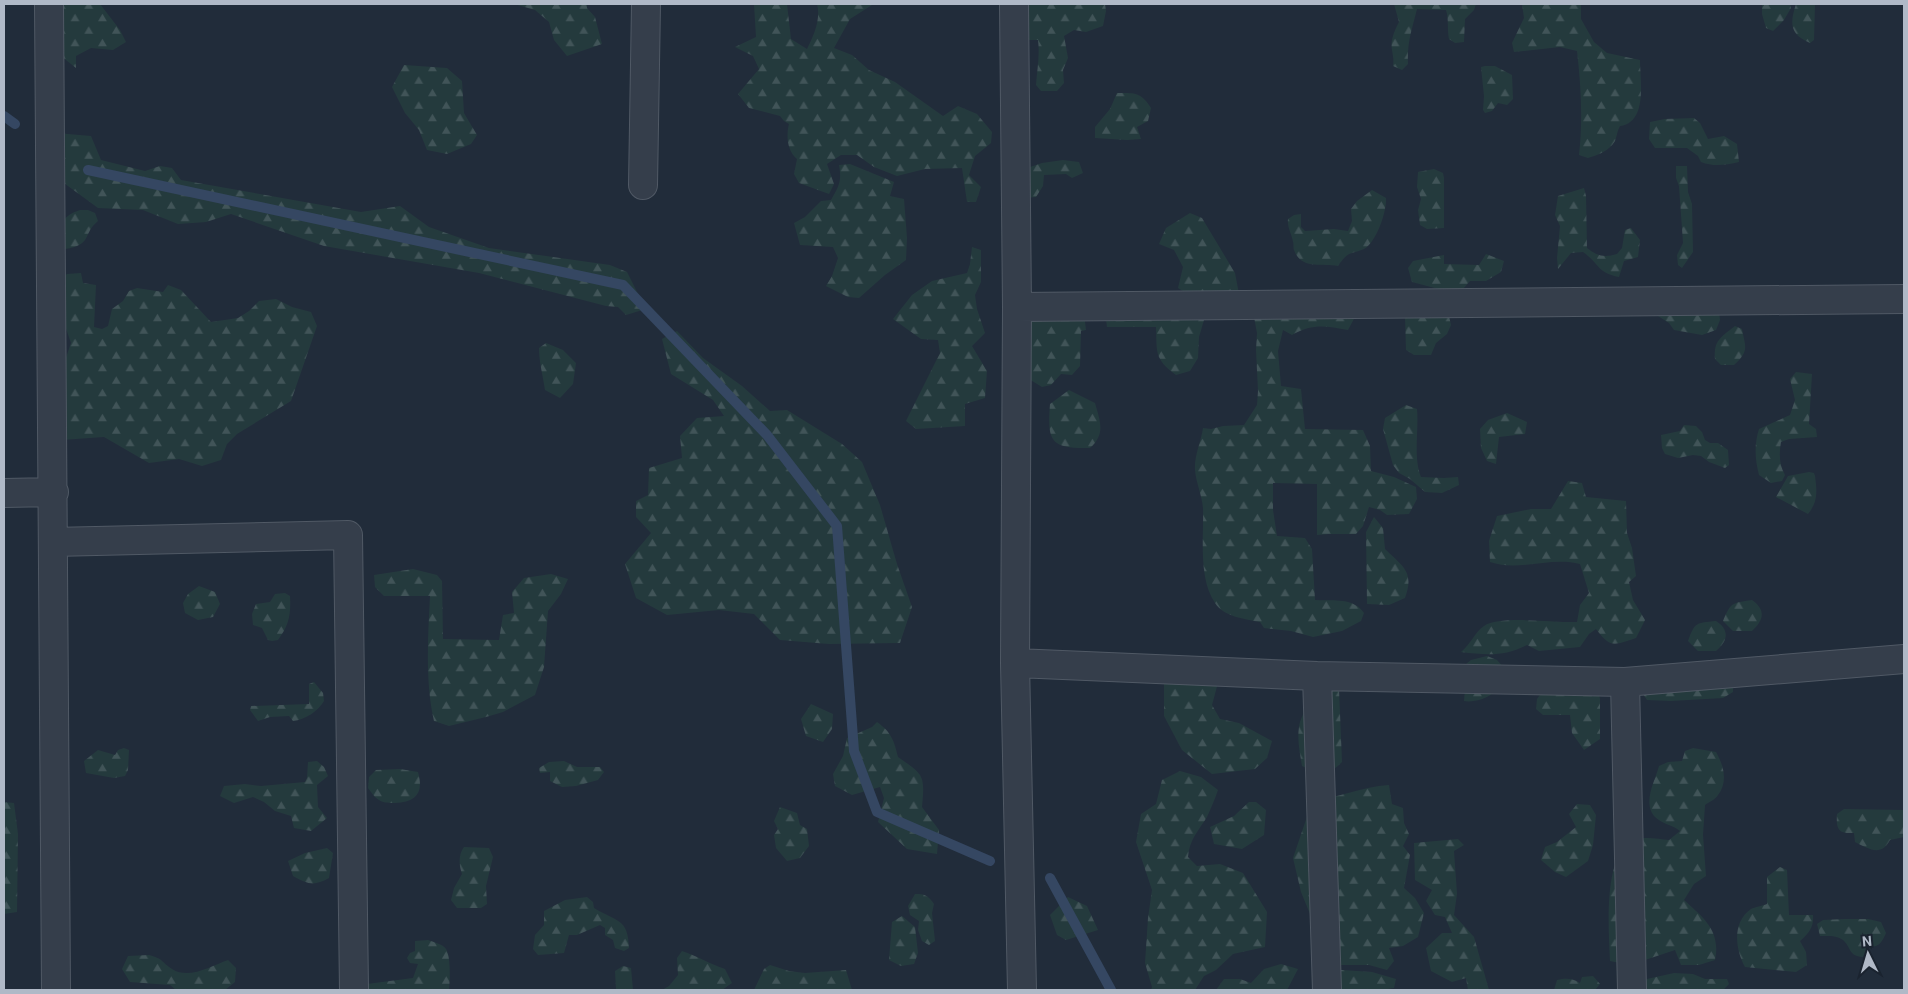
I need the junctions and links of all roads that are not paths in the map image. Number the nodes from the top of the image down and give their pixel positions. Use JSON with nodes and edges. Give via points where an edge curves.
{"nodes":[{"id":1,"x":49,"y":4,"type":"edge"},
{"id":2,"x":646,"y":4,"type":"edge"},
{"id":3,"x":1014,"y":4,"type":"edge"},
{"id":4,"x":644,"y":185,"type":"dead end"},
{"id":5,"x":1904,"y":299,"type":"edge"},
{"id":6,"x":1017,"y":307,"type":"junction"},
{"id":7,"x":54,"y":492,"type":"junction"},
{"id":8,"x":4,"y":493,"type":"edge"},
{"id":9,"x":53,"y":542,"type":"junction"},
{"id":10,"x":1904,"y":659,"type":"edge"},
{"id":11,"x":1015,"y":663,"type":"junction"},
{"id":12,"x":1317,"y":676,"type":"junction"},
{"id":13,"x":1625,"y":682,"type":"junction"},
{"id":14,"x":56,"y":990,"type":"edge"},
{"id":15,"x":354,"y":990,"type":"edge"},
{"id":16,"x":1022,"y":990,"type":"edge"},
{"id":17,"x":1327,"y":990,"type":"edge"},
{"id":18,"x":1632,"y":990,"type":"edge"}],
"edges":[{"from":1,"to":7,"type":"street"},
{"from":2,"to":4,"type":"street"},
{"from":3,"to":6,"type":"street"},
{"from":5,"to":6,"type":"street"},
{"from":6,"to":11,"type":"street"},
{"from":7,"to":8,"type":"street"},
{"from":7,"to":9,"type":"street"},
{"from":9,"to":14,"type":"street"},
{"from":9,"to":15,"type":"street","via":[[348,534]]},
{"from":10,"to":13,"type":"street"},
{"from":11,"to":12,"type":"street"},
{"from":11,"to":16,"type":"street"},
{"from":12,"to":13,"type":"street"},
{"from":12,"to":17,"type":"street"},
{"from":13,"to":18,"type":"street"}]}
